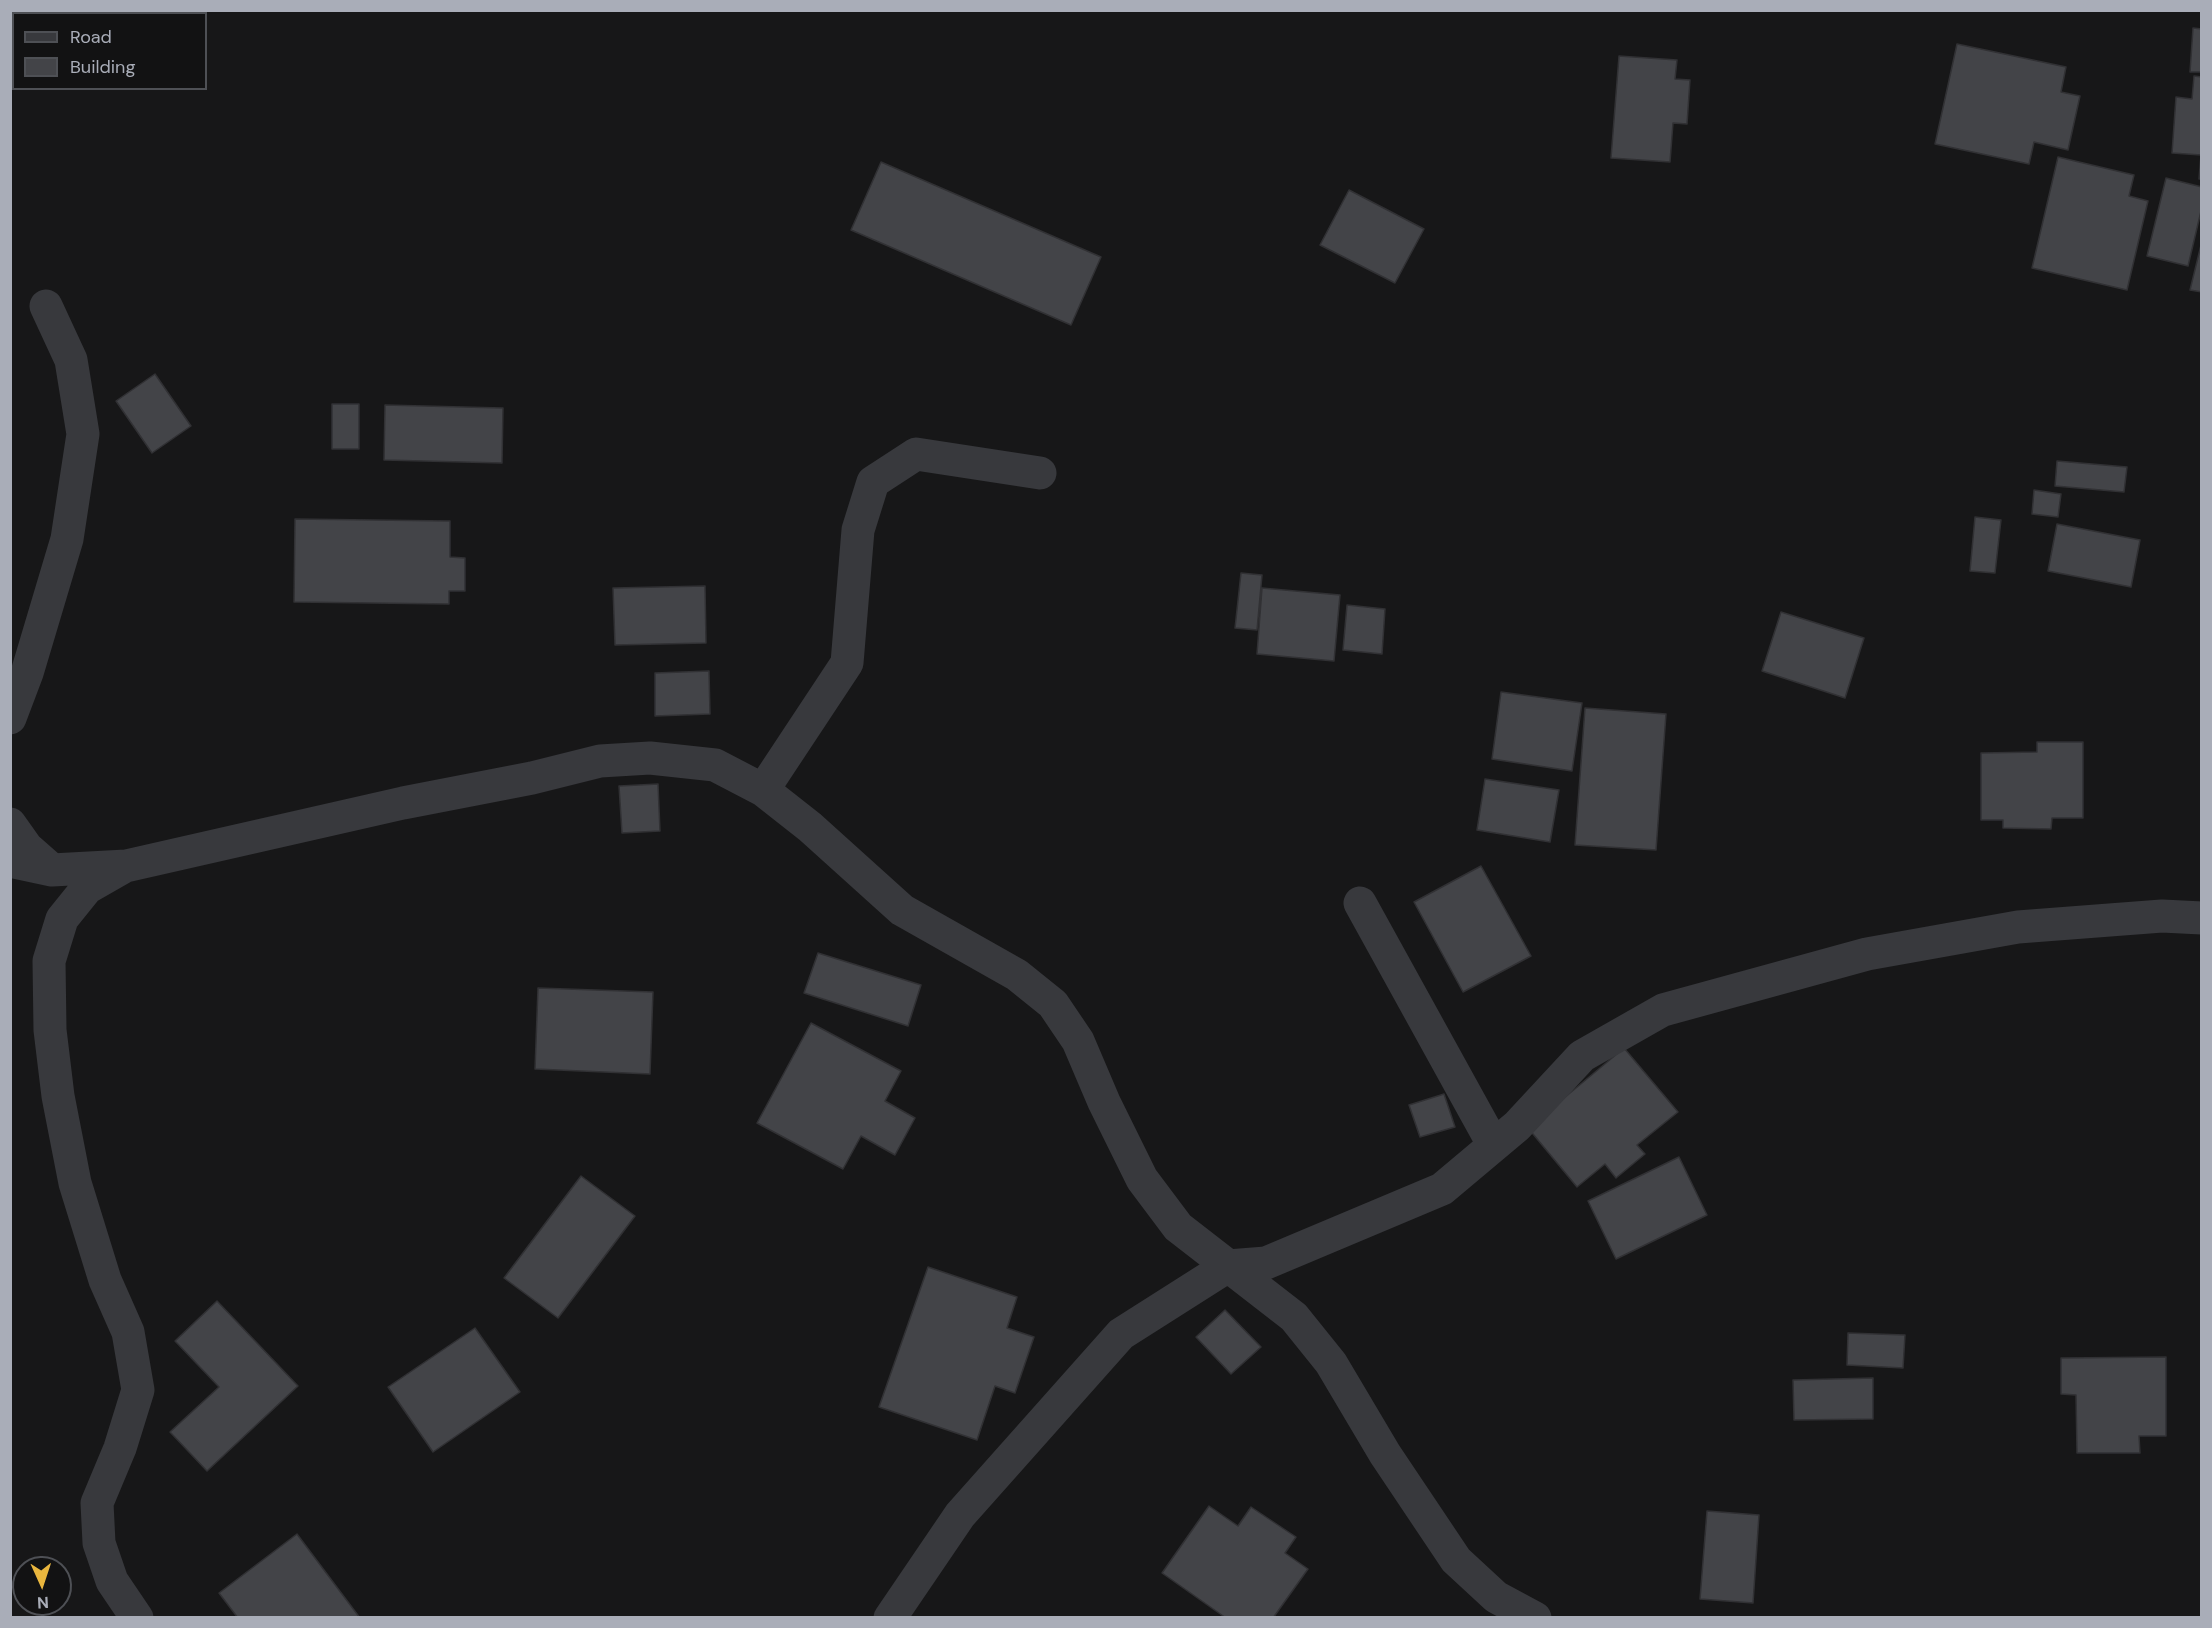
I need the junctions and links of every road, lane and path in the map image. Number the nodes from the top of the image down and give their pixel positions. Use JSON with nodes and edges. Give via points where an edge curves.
{"nodes":[{"id":1,"x":46,"y":306,"type":"dead end"},
{"id":2,"x":1040,"y":473,"type":"dead end"},
{"id":3,"x":10,"y":718,"type":"edge"},
{"id":4,"x":763,"y":790,"type":"junction"},
{"id":5,"x":10,"y":824,"type":"edge"},
{"id":6,"x":10,"y":861,"type":"edge"},
{"id":7,"x":126,"y":866,"type":"junction"},
{"id":8,"x":52,"y":870,"type":"junction"},
{"id":9,"x":1360,"y":903,"type":"dead end"},
{"id":10,"x":2202,"y":918,"type":"edge"},
{"id":11,"x":1493,"y":1144,"type":"junction"},
{"id":12,"x":1228,"y":1266,"type":"junction"},
{"id":13,"x":137,"y":1617,"type":"edge"},
{"id":14,"x":890,"y":1617,"type":"edge"},
{"id":15,"x":1535,"y":1617,"type":"edge"}],
"edges":[{"from":1,"to":3,"type":"street","via":[[72,360],[84,434],[67,539]]},
{"from":2,"to":4,"type":"street","via":[[916,454],[873,482],[858,530],[847,663]]},
{"from":4,"to":7,"type":"street","via":[[716,765],[650,758],[600,761]]},
{"from":4,"to":12,"type":"street","via":[[902,910],[1017,975],[1053,1004],[1078,1041],[1142,1179],[1178,1227]]},
{"from":5,"to":8,"type":"street","via":[[27,848]]},
{"from":6,"to":8,"type":"street"},
{"from":7,"to":8,"type":"street"},
{"from":7,"to":13,"type":"street","via":[[87,888],[62,919],[49,960],[50,1030],[75,1183],[105,1280],[128,1332],[138,1390],[97,1503],[99,1543],[112,1581]]},
{"from":9,"to":11,"type":"street"},
{"from":10,"to":11,"type":"street","via":[[2162,916],[2018,927],[1867,954],[1664,1010],[1582,1056],[1517,1126]]},
{"from":11,"to":12,"type":"street","via":[[1442,1189],[1266,1263]]},
{"from":12,"to":14,"type":"street","via":[[1121,1334],[960,1515]]},
{"from":12,"to":15,"type":"street","via":[[1294,1317],[1331,1363],[1385,1454],[1456,1560],[1496,1597]]}]}
